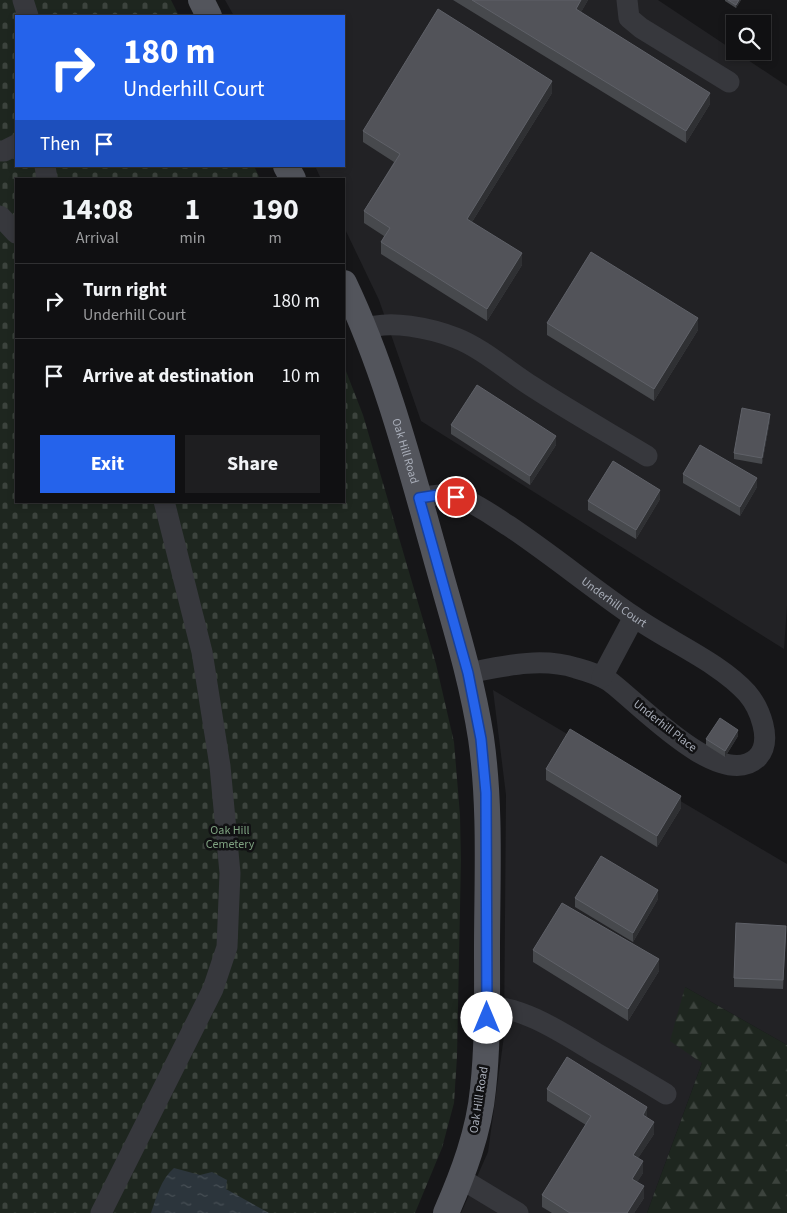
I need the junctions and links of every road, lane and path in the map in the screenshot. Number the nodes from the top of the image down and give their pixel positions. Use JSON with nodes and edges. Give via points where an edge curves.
{"nodes":[{"id":1,"x":23,"y":0,"type":"edge"},
{"id":2,"x":201,"y":0,"type":"edge"},
{"id":3,"x":627,"y":0,"type":"edge"},
{"id":4,"x":28,"y":15,"type":"edge"},
{"id":5,"x":208,"y":15,"type":"edge"},
{"id":6,"x":729,"y":82,"type":"dead end"},
{"id":7,"x":15,"y":146,"type":"edge"},
{"id":8,"x":0,"y":151,"type":"edge"},
{"id":9,"x":0,"y":216,"type":"edge"},
{"id":10,"x":15,"y":232,"type":"edge"},
{"id":11,"x":345,"y":285,"type":"edge"},
{"id":12,"x":364,"y":330,"type":"junction"},
{"id":13,"x":647,"y":456,"type":"dead end"},
{"id":14,"x":419,"y":498,"type":"junction"},
{"id":15,"x":165,"y":503,"type":"edge"},
{"id":16,"x":634,"y":617,"type":"junction"},
{"id":17,"x":468,"y":673,"type":"junction"},
{"id":18,"x":602,"y":677,"type":"junction"},
{"id":19,"x":760,"y":753,"type":"joint"},
{"id":20,"x":487,"y":1007,"type":"junction"},
{"id":21,"x":666,"y":1094,"type":"dead end"},
{"id":22,"x":460,"y":1178,"type":"junction"},
{"id":23,"x":101,"y":1213,"type":"edge"},
{"id":24,"x":446,"y":1213,"type":"edge"},
{"id":25,"x":518,"y":1213,"type":"edge"}],
"edges":[{"from":1,"to":4,"type":"street"},
{"from":2,"to":5,"type":"main road"},
{"from":3,"to":6,"type":"street","via":[[629,18],[641,28]]},
{"from":7,"to":8,"type":"street"},
{"from":9,"to":10,"type":"street"},
{"from":11,"to":12,"type":"main road","name":"Oak Hill Road"},
{"from":12,"to":13,"type":"street","via":[[396,325],[432,330],[458,339]]},
{"from":12,"to":14,"type":"main road","name":"Oak Hill Road","via":[[384,382]]},
{"from":14,"to":16,"type":"street","name":"Underhill Court","via":[[438,495],[469,502],[529,540]]},
{"from":14,"to":17,"type":"main road","name":"Oak Hill Road"},
{"from":15,"to":23,"type":"street","via":[[202,652],[220,766],[230,873],[227,948],[213,989]]},
{"from":16,"to":18,"type":"street"},
{"from":16,"to":19,"type":"street","name":"Underhill Court","via":[[729,676],[748,694],[764,732]]},
{"from":17,"to":18,"type":"street","name":"Underhill Place","via":[[521,663],[548,663],[564,664]]},
{"from":17,"to":20,"type":"main road","name":"Oak Hill Road","via":[[481,739],[486,793]]},
{"from":18,"to":19,"type":"street","name":"Underhill Place","via":[[703,755],[733,765],[750,762]]},
{"from":20,"to":21,"type":"street","via":[[515,1012],[549,1025]]},
{"from":20,"to":22,"type":"main road","name":"Oak Hill Road","via":[[483,1090],[470,1152]]},
{"from":22,"to":24,"type":"main road","name":"Oak Hill Road"},
{"from":22,"to":25,"type":"street"}]}
